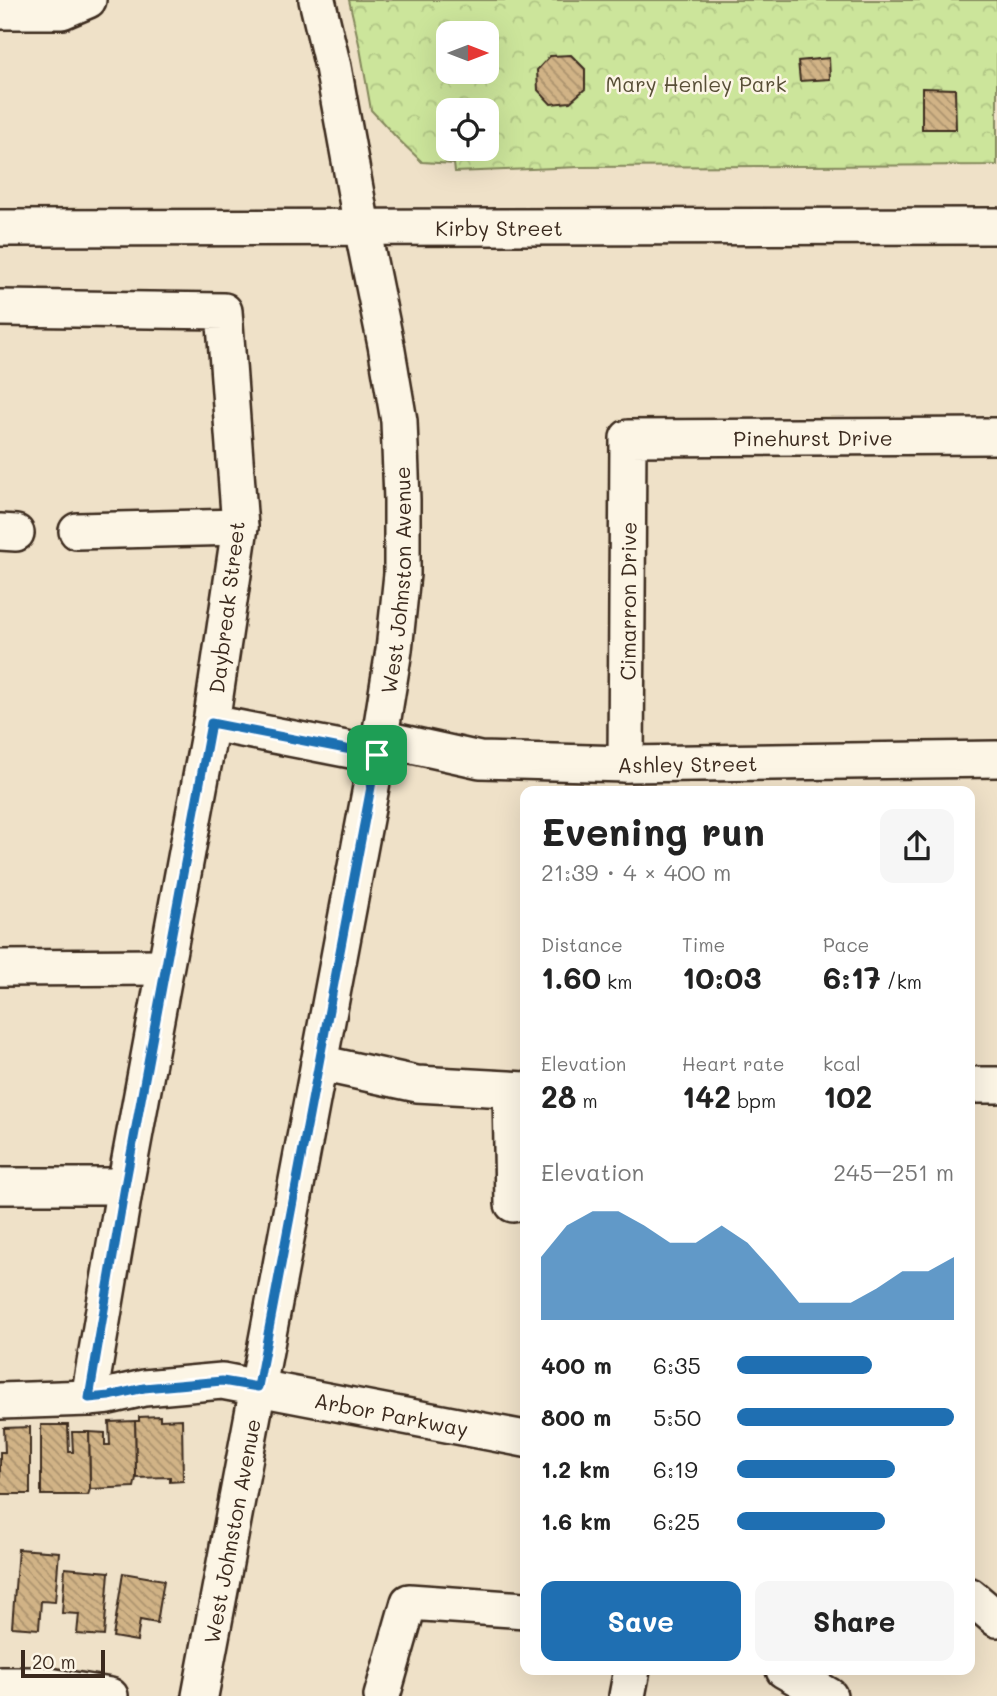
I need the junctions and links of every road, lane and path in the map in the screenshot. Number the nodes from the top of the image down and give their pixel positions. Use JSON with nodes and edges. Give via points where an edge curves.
{"nodes":[{"id":1,"x":88,"y":0,"type":"edge"},
{"id":2,"x":317,"y":0,"type":"edge"},
{"id":3,"x":0,"y":11,"type":"edge"},
{"id":4,"x":997,"y":226,"type":"edge"},
{"id":5,"x":362,"y":227,"type":"junction"},
{"id":6,"x":0,"y":228,"type":"edge"},
{"id":7,"x":0,"y":309,"type":"edge"},
{"id":8,"x":997,"y":436,"type":"edge"},
{"id":9,"x":628,"y":438,"type":"joint"},
{"id":10,"x":240,"y":527,"type":"junction"},
{"id":11,"x":78,"y":531,"type":"dead end"},
{"id":12,"x":211,"y":723,"type":"junction"},
{"id":13,"x":378,"y":747,"type":"junction"},
{"id":14,"x":997,"y":759,"type":"edge"},
{"id":15,"x":626,"y":764,"type":"junction"},
{"id":16,"x":165,"y":967,"type":"junction"},
{"id":17,"x":0,"y":968,"type":"edge"},
{"id":18,"x":319,"y":1063,"type":"junction"},
{"id":19,"x":975,"y":1085,"type":"edge"},
{"id":20,"x":997,"y":1085,"type":"edge"},
{"id":21,"x":518,"y":1090,"type":"edge"},
{"id":22,"x":0,"y":1186,"type":"edge"},
{"id":23,"x":125,"y":1186,"type":"junction"},
{"id":24,"x":513,"y":1204,"type":"dead end"},
{"id":25,"x":258,"y":1387,"type":"junction"},
{"id":26,"x":89,"y":1398,"type":"junction"},
{"id":27,"x":0,"y":1401,"type":"edge"},
{"id":28,"x":520,"y":1438,"type":"edge"},
{"id":29,"x":975,"y":1600,"type":"edge"},
{"id":30,"x":520,"y":1610,"type":"edge"},
{"id":31,"x":997,"y":1619,"type":"edge"},
{"id":32,"x":631,"y":1675,"type":"edge"},
{"id":33,"x":792,"y":1675,"type":"edge"},
{"id":34,"x":0,"y":1685,"type":"edge"},
{"id":35,"x":110,"y":1696,"type":"edge"},
{"id":36,"x":200,"y":1696,"type":"edge"},
{"id":37,"x":382,"y":1696,"type":"edge"},
{"id":38,"x":627,"y":1696,"type":"edge"},
{"id":39,"x":829,"y":1696,"type":"edge"}],
"edges":[{"from":1,"to":3,"type":"street","via":[[62,10]]},
{"from":2,"to":5,"type":"street","name":"West Johnston Avenue"},
{"from":4,"to":5,"type":"street","name":"Kirby Street"},
{"from":5,"to":6,"type":"street","name":"Kirby Street"},
{"from":5,"to":13,"type":"street","name":"West Johnston Avenue","via":[[399,421],[402,500],[402,574]]},
{"from":7,"to":10,"type":"street","name":"Daybreak Street","via":[[224,311]]},
{"from":8,"to":9,"type":"street","name":"Pinehurst Drive"},
{"from":9,"to":15,"type":"street","name":"Cimarron Drive"},
{"from":10,"to":11,"type":"street"},
{"from":10,"to":12,"type":"street","name":"Daybreak Street"},
{"from":12,"to":13,"type":"street","name":"Ashley Street"},
{"from":12,"to":16,"type":"street","name":"Daybreak Street"},
{"from":13,"to":15,"type":"street","name":"Ashley Street","via":[[480,760]]},
{"from":13,"to":18,"type":"street","name":"West Johnston Avenue"},
{"from":14,"to":15,"type":"street","name":"Ashley Street"},
{"from":16,"to":17,"type":"street"},
{"from":16,"to":23,"type":"street","name":"Daybreak Street"},
{"from":18,"to":21,"type":"street","via":[[417,1084]]},
{"from":18,"to":25,"type":"street","name":"West Johnston Avenue"},
{"from":19,"to":20,"type":"street"},
{"from":21,"to":24,"type":"street"},
{"from":22,"to":23,"type":"street"},
{"from":23,"to":26,"type":"street","name":"Daybreak Street"},
{"from":25,"to":26,"type":"street","name":"Arbor Parkway","via":[[222,1381]]},
{"from":25,"to":28,"type":"street","name":"Arbor Parkway"},
{"from":25,"to":36,"type":"street","name":"West Johnston Avenue"},
{"from":26,"to":27,"type":"street","name":"Arbor Parkway"},
{"from":29,"to":31,"type":"street"},
{"from":30,"to":37,"type":"street","via":[[410,1602]]},
{"from":32,"to":38,"type":"street"},
{"from":33,"to":39,"type":"street"},
{"from":34,"to":35,"type":"street","via":[[43,1685]]}]}
